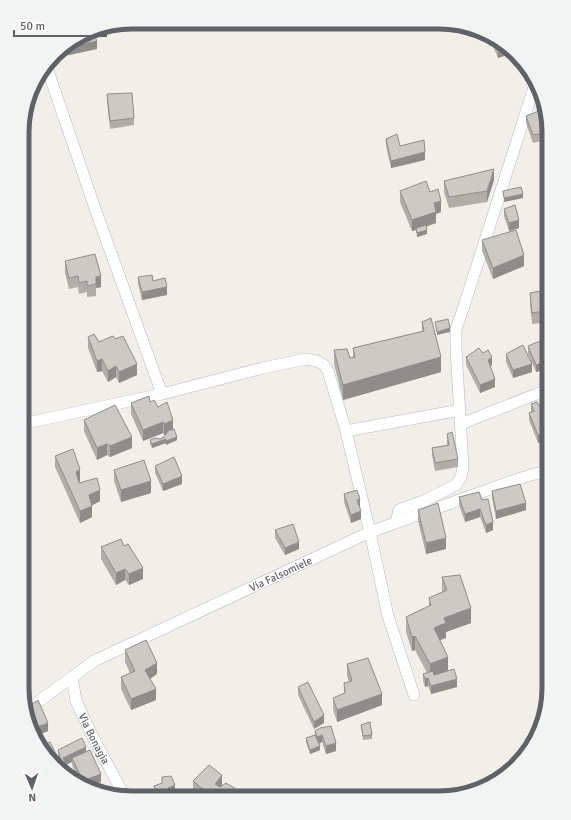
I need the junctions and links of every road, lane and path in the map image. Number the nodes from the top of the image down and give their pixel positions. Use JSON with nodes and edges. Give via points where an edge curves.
{"nodes":[{"id":1,"x":48,"y":72,"type":"edge"},
{"id":2,"x":533,"y":90,"type":"edge"},
{"id":3,"x":542,"y":392,"type":"edge"},
{"id":4,"x":162,"y":394,"type":"junction"},
{"id":5,"x":460,"y":410,"type":"junction"},
{"id":6,"x":29,"y":422,"type":"edge"},
{"id":7,"x":461,"y":424,"type":"junction"},
{"id":8,"x":346,"y":430,"type":"junction"},
{"id":9,"x":542,"y":472,"type":"edge"},
{"id":10,"x":396,"y":522,"type":"junction"},
{"id":11,"x":370,"y":532,"type":"junction"},
{"id":12,"x":72,"y":677,"type":"junction"},
{"id":13,"x":414,"y":695,"type":"dead end"},
{"id":14,"x":31,"y":707,"type":"edge"},
{"id":15,"x":121,"y":790,"type":"edge"}],
"edges":[{"from":1,"to":4,"type":"street"},
{"from":2,"to":5,"type":"street","via":[[456,329]]},
{"from":3,"to":7,"type":"street"},
{"from":4,"to":6,"type":"street"},
{"from":4,"to":8,"type":"street","via":[[263,368],[306,359],[317,361],[328,371]]},
{"from":5,"to":7,"type":"street"},
{"from":5,"to":8,"type":"street"},
{"from":7,"to":10,"type":"street","via":[[463,468],[456,485],[399,510]]},
{"from":8,"to":11,"type":"street"},
{"from":9,"to":10,"type":"street","name":"Via Falsomiele"},
{"from":10,"to":11,"type":"street","name":"Via Falsomiele"},
{"from":11,"to":12,"type":"street","name":"Via Falsomiele","via":[[94,661]]},
{"from":11,"to":13,"type":"street","via":[[388,616]]},
{"from":12,"to":14,"type":"street","name":"Via Falsomiele"},
{"from":12,"to":15,"type":"street","name":"Via Bonagia","via":[[76,701]]}]}
